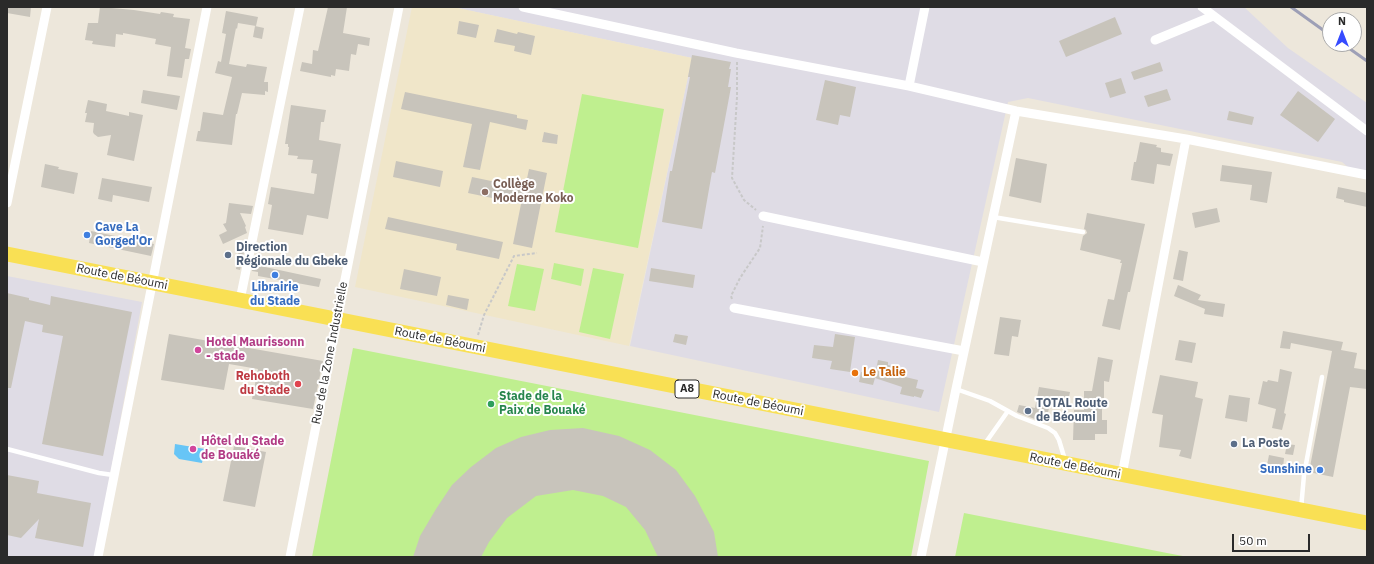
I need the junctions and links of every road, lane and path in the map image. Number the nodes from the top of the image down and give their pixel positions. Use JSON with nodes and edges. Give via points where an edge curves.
{"nodes":[{"id":1,"x":46,"y":7,"type":"edge"},
{"id":2,"x":207,"y":7,"type":"edge"},
{"id":3,"x":300,"y":7,"type":"edge"},
{"id":4,"x":398,"y":7,"type":"edge"},
{"id":5,"x":523,"y":7,"type":"edge"},
{"id":6,"x":925,"y":7,"type":"edge"},
{"id":7,"x":1202,"y":7,"type":"edge"},
{"id":8,"x":1213,"y":16,"type":"junction"},
{"id":9,"x":1155,"y":40,"type":"dead end"},
{"id":10,"x":736,"y":53,"type":"junction"},
{"id":11,"x":909,"y":86,"type":"junction"},
{"id":12,"x":1016,"y":111,"type":"junction"},
{"id":13,"x":1367,"y":131,"type":"edge"},
{"id":14,"x":1186,"y":139,"type":"junction"},
{"id":15,"x":1367,"y":174,"type":"edge"},
{"id":16,"x":7,"y":203,"type":"edge"},
{"id":17,"x":763,"y":216,"type":"junction"},
{"id":18,"x":993,"y":217,"type":"junction"},
{"id":19,"x":1083,"y":232,"type":"dead end"},
{"id":20,"x":537,"y":253,"type":"dead end"},
{"id":21,"x":7,"y":254,"type":"edge"},
{"id":22,"x":983,"y":262,"type":"junction"},
{"id":23,"x":151,"y":283,"type":"junction"},
{"id":24,"x":240,"y":300,"type":"junction"},
{"id":25,"x":734,"y":308,"type":"joint"},
{"id":26,"x":337,"y":319,"type":"junction"},
{"id":27,"x":474,"y":347,"type":"junction"},
{"id":28,"x":964,"y":351,"type":"junction"},
{"id":29,"x":1322,"y":377,"type":"dead end"},
{"id":30,"x":956,"y":389,"type":"junction"},
{"id":31,"x":1008,"y":411,"type":"junction"},
{"id":32,"x":945,"y":440,"type":"junction"},
{"id":33,"x":982,"y":447,"type":"junction"},
{"id":34,"x":7,"y":449,"type":"edge"},
{"id":35,"x":1066,"y":464,"type":"junction"},
{"id":36,"x":113,"y":475,"type":"junction"},
{"id":37,"x":1122,"y":475,"type":"junction"},
{"id":38,"x":1301,"y":510,"type":"junction"},
{"id":39,"x":1367,"y":523,"type":"edge"},
{"id":40,"x":98,"y":557,"type":"edge"},
{"id":41,"x":290,"y":557,"type":"edge"},
{"id":42,"x":921,"y":557,"type":"edge"}],
"edges":[{"from":1,"to":16,"type":"street"},
{"from":2,"to":23,"type":"street"},
{"from":3,"to":24,"type":"street"},
{"from":4,"to":26,"type":"street","name":"Rue de la Zone Industrielle"},
{"from":5,"to":10,"type":"street"},
{"from":6,"to":11,"type":"street"},
{"from":7,"to":8,"type":"street"},
{"from":8,"to":9,"type":"street"},
{"from":8,"to":13,"type":"street"},
{"from":10,"to":11,"type":"street"},
{"from":10,"to":17,"type":"path","via":[[737,101],[732,178],[744,200]]},
{"from":11,"to":12,"type":"street"},
{"from":12,"to":14,"type":"street"},
{"from":12,"to":18,"type":"street"},
{"from":14,"to":15,"type":"street"},
{"from":14,"to":37,"type":"street"},
{"from":17,"to":22,"type":"street"},
{"from":17,"to":25,"type":"path","via":[[760,248],[731,296]]},
{"from":18,"to":19,"type":"lane"},
{"from":18,"to":22,"type":"street"},
{"from":20,"to":27,"type":"path","via":[[514,256],[484,315]]},
{"from":21,"to":23,"type":"main road","name":"Route de Béoumi","number":"A8"},
{"from":22,"to":28,"type":"street"},
{"from":23,"to":24,"type":"main road","name":"Route de Béoumi","number":"A8"},
{"from":23,"to":36,"type":"street"},
{"from":24,"to":26,"type":"main road","name":"Route de Béoumi","number":"A8"},
{"from":25,"to":28,"type":"street"},
{"from":26,"to":27,"type":"main road","name":"Route de Béoumi","number":"A8"},
{"from":26,"to":41,"type":"street","name":"Rue de la Zone Industrielle"},
{"from":27,"to":32,"type":"main road","name":"Route de Béoumi","number":"A8"},
{"from":28,"to":30,"type":"street"},
{"from":29,"to":38,"type":"lane","via":[[1304,475]]},
{"from":30,"to":31,"type":"lane","via":[[990,401]]},
{"from":30,"to":32,"type":"street"},
{"from":31,"to":33,"type":"lane"},
{"from":31,"to":35,"type":"lane","via":[[1055,433]]},
{"from":32,"to":33,"type":"main road","name":"Route de Béoumi","number":"A8"},
{"from":32,"to":42,"type":"street"},
{"from":33,"to":35,"type":"main road","name":"Route de Béoumi","number":"A8"},
{"from":34,"to":36,"type":"lane"},
{"from":35,"to":37,"type":"main road","name":"Route de Béoumi","number":"A8"},
{"from":36,"to":40,"type":"street"},
{"from":37,"to":38,"type":"main road","name":"Route de Béoumi","number":"A8"},
{"from":38,"to":39,"type":"main road","name":"Route de Béoumi","number":"A8"}]}
